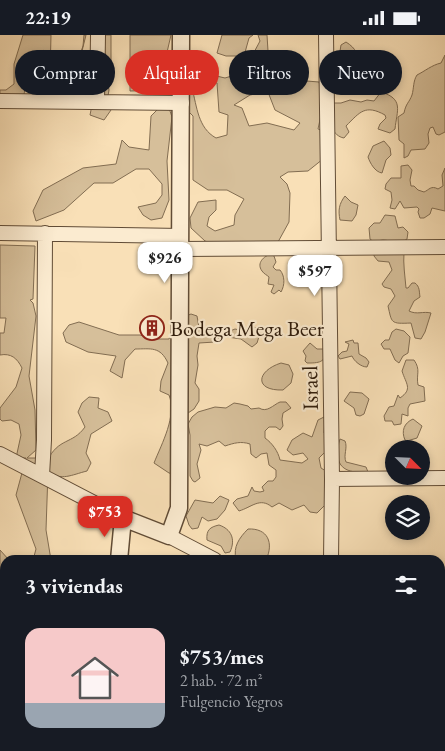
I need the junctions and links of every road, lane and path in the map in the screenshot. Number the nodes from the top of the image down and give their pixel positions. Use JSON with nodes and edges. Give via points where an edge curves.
{"nodes":[{"id":1,"x":98,"y":35,"type":"edge"},
{"id":2,"x":181,"y":35,"type":"edge"},
{"id":3,"x":326,"y":35,"type":"edge"},
{"id":4,"x":0,"y":101,"type":"edge"},
{"id":5,"x":97,"y":101,"type":"junction"},
{"id":6,"x":182,"y":103,"type":"junction"},
{"id":7,"x":0,"y":233,"type":"edge"},
{"id":8,"x":45,"y":233,"type":"junction"},
{"id":9,"x":181,"y":243,"type":"junction"},
{"id":10,"x":445,"y":247,"type":"edge"},
{"id":11,"x":329,"y":249,"type":"junction"},
{"id":12,"x":0,"y":454,"type":"edge"},
{"id":13,"x":42,"y":475,"type":"junction"},
{"id":14,"x":445,"y":478,"type":"edge"},
{"id":15,"x":332,"y":479,"type":"junction"},
{"id":16,"x":123,"y":518,"type":"junction"},
{"id":17,"x":169,"y":537,"type":"junction"},
{"id":18,"x":119,"y":555,"type":"edge"},
{"id":19,"x":205,"y":555,"type":"edge"},
{"id":20,"x":330,"y":555,"type":"edge"}],
"edges":[{"from":1,"to":5,"type":"street"},
{"from":2,"to":6,"type":"street"},
{"from":3,"to":11,"type":"street","name":"Israel"},
{"from":4,"to":5,"type":"street"},
{"from":5,"to":6,"type":"street"},
{"from":6,"to":9,"type":"street"},
{"from":7,"to":8,"type":"street"},
{"from":8,"to":9,"type":"street"},
{"from":8,"to":13,"type":"street"},
{"from":9,"to":11,"type":"street"},
{"from":9,"to":17,"type":"street","via":[[179,508]]},
{"from":10,"to":11,"type":"street"},
{"from":11,"to":15,"type":"street","name":"Israel"},
{"from":12,"to":13,"type":"street"},
{"from":13,"to":16,"type":"street"},
{"from":14,"to":15,"type":"street"},
{"from":15,"to":20,"type":"street","name":"Israel"},
{"from":16,"to":17,"type":"street"},
{"from":16,"to":18,"type":"street"},
{"from":17,"to":19,"type":"street"}]}
